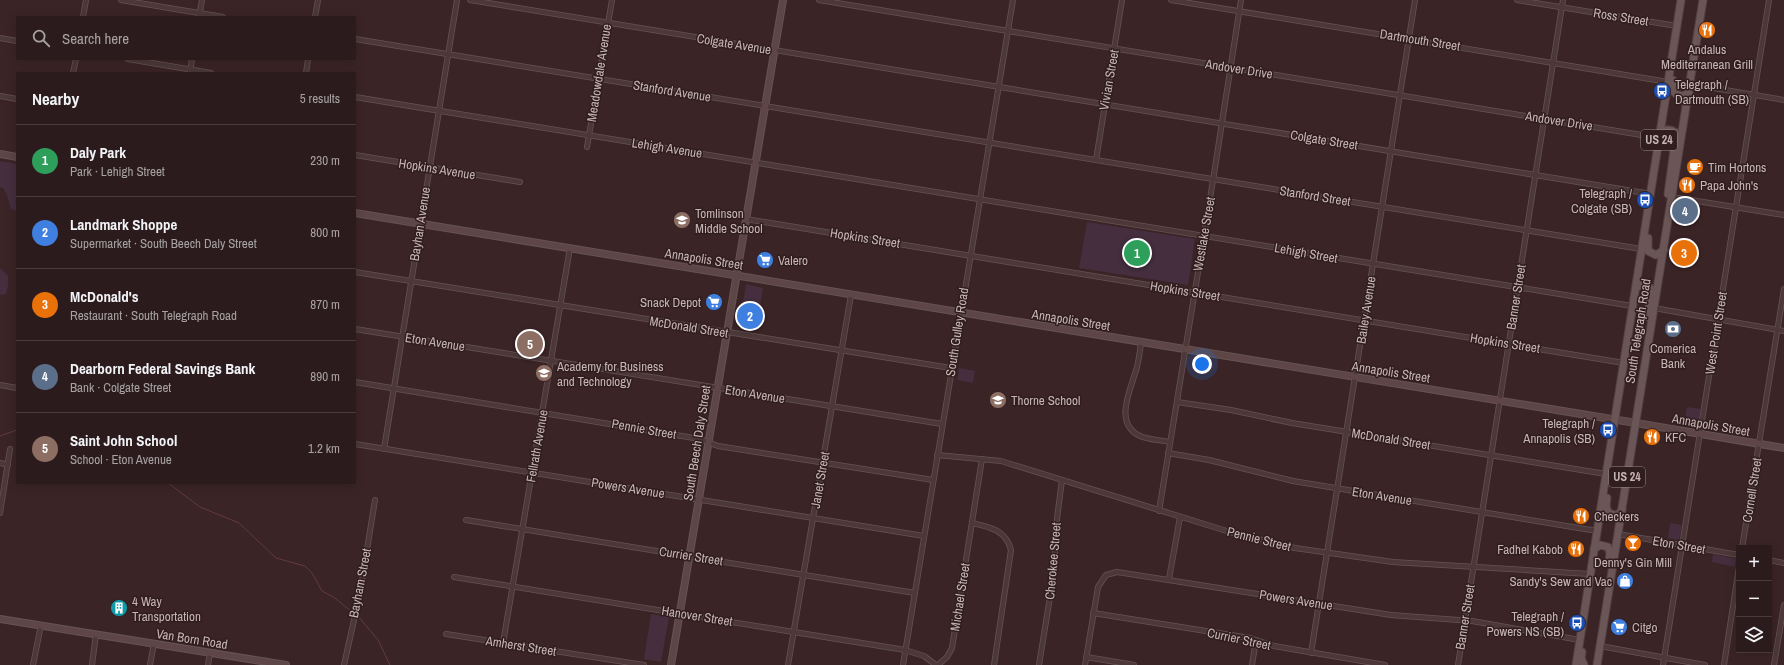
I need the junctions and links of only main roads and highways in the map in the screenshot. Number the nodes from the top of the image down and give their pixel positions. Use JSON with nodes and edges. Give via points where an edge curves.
{"nodes":[{"id":1,"x":1681,"y":0,"type":"edge"},
{"id":2,"x":1703,"y":0,"type":"edge"},
{"id":3,"x":1678,"y":23,"type":"junction"},
{"id":4,"x":1689,"y":93,"type":"junction"},
{"id":5,"x":1660,"y":136,"type":"junction"},
{"id":6,"x":1654,"y":170,"type":"junction"},
{"id":7,"x":1669,"y":216,"type":"junction"},
{"id":8,"x":1664,"y":250,"type":"junction"},
{"id":9,"x":1636,"y":288,"type":"junction"},
{"id":10,"x":1644,"y":369,"type":"junction"},
{"id":11,"x":1612,"y":435,"type":"junction"},
{"id":12,"x":1622,"y":510,"type":"junction"},
{"id":13,"x":1594,"y":550,"type":"junction"},
{"id":14,"x":1589,"y":582,"type":"junction"},
{"id":15,"x":1604,"y":624,"type":"junction"},
{"id":16,"x":1596,"y":664,"type":"edge"},
{"id":17,"x":1576,"y":665,"type":"edge"},
{"id":18,"x":1584,"y":665,"type":"edge"}],
"edges":[{"from":1,"to":3,"type":"main road","name":"South Telegraph Road","number":"US 24"},
{"from":2,"to":4,"type":"main road","name":"South Telegraph Road","number":"US 24"},
{"from":3,"to":4,"type":"main road","via":[[1680,35],[1672,89],[1680,96]]},
{"from":3,"to":5,"type":"main road","name":"South Telegraph Road","number":"US 24"},
{"from":4,"to":7,"type":"main road","name":"South Telegraph Road","number":"US 24"},
{"from":5,"to":6,"type":"main road","name":"South Telegraph Road","number":"US 24"},
{"from":5,"to":7,"type":"main road","via":[[1665,130],[1670,130],[1675,132],[1676,136],[1669,185]]},
{"from":6,"to":8,"type":"main road","via":[[1655,194],[1647,249],[1656,255]]},
{"from":6,"to":9,"type":"main road","name":"South Telegraph Road","number":"US 24"},
{"from":7,"to":8,"type":"main road","name":"South Telegraph Road","number":"US 24"},
{"from":8,"to":10,"type":"main road","name":"South Telegraph Road","number":"US 24"},
{"from":9,"to":10,"type":"main road","via":[[1645,284],[1652,292],[1644,348]]},
{"from":9,"to":11,"type":"main road","name":"South Telegraph Road","number":"US 24"},
{"from":10,"to":12,"type":"main road","name":"South Telegraph Road","number":"US 24"},
{"from":11,"to":12,"type":"main road","via":[[1613,457],[1606,508],[1613,515],[1618,515]]},
{"from":11,"to":13,"type":"main road","name":"South Telegraph Road","number":"US 24"},
{"from":12,"to":15,"type":"main road","name":"South Telegraph Road","number":"US 24"},
{"from":13,"to":14,"type":"main road","name":"South Telegraph Road","number":"US 24"},
{"from":13,"to":15,"type":"main road","via":[[1603,545],[1610,550],[1602,602]]},
{"from":14,"to":17,"type":"main road","name":"South Telegraph Road","number":"US 24"},
{"from":14,"to":18,"type":"main road","via":[[1589,610],[1581,658]]},
{"from":15,"to":16,"type":"main road","name":"South Telegraph Road","number":"US 24"}]}
